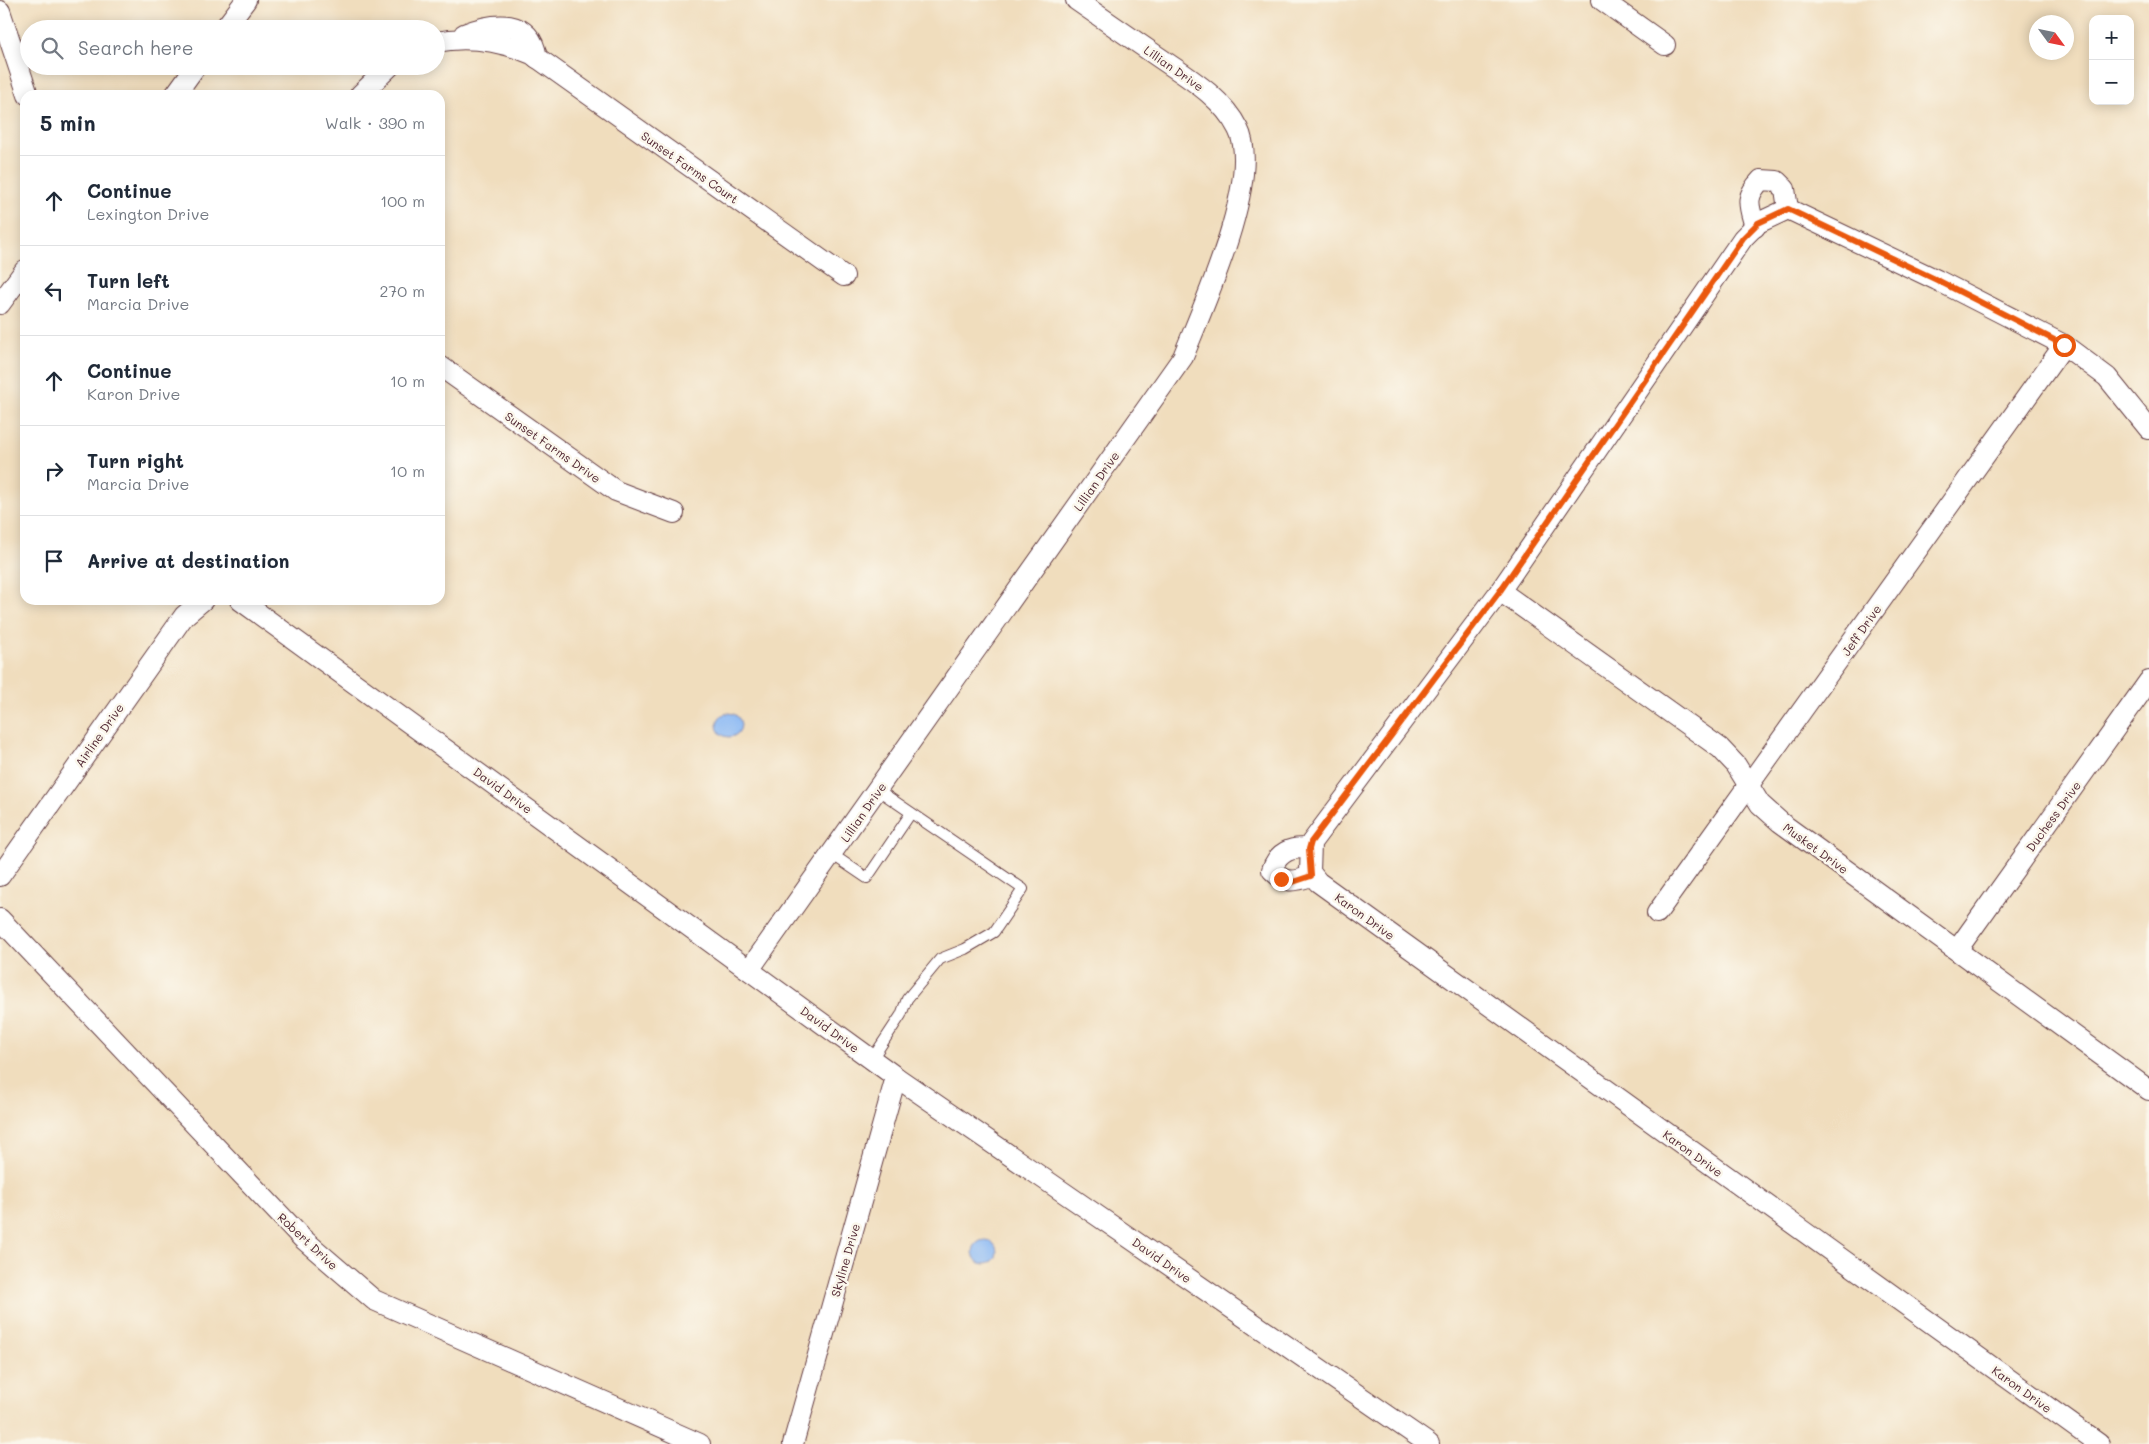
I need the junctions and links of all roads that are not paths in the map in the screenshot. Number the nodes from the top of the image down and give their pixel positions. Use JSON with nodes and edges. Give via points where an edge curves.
{"nodes":[{"id":1,"x":246,"y":0,"type":"edge"},
{"id":2,"x":1076,"y":0,"type":"edge"},
{"id":3,"x":1602,"y":0,"type":"edge"},
{"id":4,"x":0,"y":11,"type":"edge"},
{"id":5,"x":231,"y":20,"type":"edge"},
{"id":6,"x":445,"y":40,"type":"edge"},
{"id":7,"x":1665,"y":45,"type":"dead end"},
{"id":8,"x":20,"y":71,"type":"edge"},
{"id":9,"x":21,"y":75,"type":"edge"},
{"id":10,"x":189,"y":75,"type":"edge"},
{"id":11,"x":381,"y":75,"type":"edge"},
{"id":12,"x":26,"y":90,"type":"edge"},
{"id":13,"x":179,"y":90,"type":"edge"},
{"id":14,"x":365,"y":90,"type":"edge"},
{"id":15,"x":1788,"y":209,"type":"junction"},
{"id":16,"x":1755,"y":227,"type":"junction"},
{"id":17,"x":844,"y":276,"type":"dead end"},
{"id":18,"x":20,"y":277,"type":"edge"},
{"id":19,"x":0,"y":304,"type":"edge"},
{"id":20,"x":2064,"y":345,"type":"junction"},
{"id":21,"x":445,"y":370,"type":"edge"},
{"id":22,"x":2149,"y":429,"type":"edge"},
{"id":23,"x":674,"y":513,"type":"dead end"},
{"id":24,"x":1500,"y":591,"type":"junction"},
{"id":25,"x":197,"y":605,"type":"edge"},
{"id":26,"x":247,"y":605,"type":"edge"},
{"id":27,"x":2149,"y":681,"type":"edge"},
{"id":28,"x":1748,"y":784,"type":"junction"},
{"id":29,"x":878,"y":790,"type":"junction"},
{"id":30,"x":911,"y":813,"type":"junction"},
{"id":31,"x":1309,"y":849,"type":"junction"},
{"id":32,"x":833,"y":855,"type":"junction"},
{"id":33,"x":0,"y":876,"type":"edge"},
{"id":34,"x":1311,"y":876,"type":"junction"},
{"id":35,"x":1657,"y":913,"type":"dead end"},
{"id":36,"x":0,"y":919,"type":"edge"},
{"id":37,"x":1957,"y":950,"type":"junction"},
{"id":38,"x":749,"y":970,"type":"junction"},
{"id":39,"x":872,"y":1059,"type":"junction"},
{"id":40,"x":896,"y":1077,"type":"junction"},
{"id":41,"x":2149,"y":1090,"type":"edge"},
{"id":42,"x":700,"y":1444,"type":"edge"},
{"id":43,"x":793,"y":1444,"type":"edge"},
{"id":44,"x":1429,"y":1444,"type":"edge"},
{"id":45,"x":2099,"y":1444,"type":"edge"}],
"edges":[{"from":1,"to":5,"type":"street"},
{"from":2,"to":29,"type":"street","name":"Lillian Drive","via":[[1205,89],[1239,130],[1245,158],[1225,253],[1183,357]]},
{"from":3,"to":7,"type":"street"},
{"from":4,"to":8,"type":"street"},
{"from":6,"to":17,"type":"street","name":"Sunset Farms Court","via":[[480,39],[508,44],[537,58]]},
{"from":9,"to":12,"type":"street"},
{"from":10,"to":13,"type":"street"},
{"from":11,"to":14,"type":"street"},
{"from":15,"to":16,"type":"street"},
{"from":15,"to":16,"type":"street","via":[[1785,189],[1777,181],[1762,180],[1748,203]]},
{"from":15,"to":20,"type":"street"},
{"from":16,"to":24,"type":"street","via":[[1743,238]]},
{"from":18,"to":19,"type":"street"},
{"from":20,"to":22,"type":"street","via":[[2106,376]]},
{"from":20,"to":28,"type":"street","name":"Jeff Drive","via":[[1768,761]]},
{"from":21,"to":23,"type":"street","name":"Sunset Farms Drive","via":[[616,491]]},
{"from":24,"to":28,"type":"street","name":"Musket Drive","via":[[1720,748]]},
{"from":24,"to":31,"type":"street","via":[[1311,842]]},
{"from":25,"to":33,"type":"street","name":"Airline Drive","via":[[184,616]]},
{"from":26,"to":38,"type":"street","name":"David Drive"},
{"from":27,"to":37,"type":"street","name":"Duchess Drive"},
{"from":28,"to":35,"type":"street","name":"Jeff Drive"},
{"from":28,"to":37,"type":"street","name":"Musket Drive","via":[[1760,804],[1780,822]]},
{"from":29,"to":30,"type":"lane"},
{"from":29,"to":32,"type":"street","name":"Lillian Drive"},
{"from":30,"to":32,"type":"lane","via":[[867,878]]},
{"from":30,"to":39,"type":"lane","via":[[1022,889],[994,932],[940,959],[907,999],[901,1015]]},
{"from":31,"to":34,"type":"street"},
{"from":31,"to":34,"type":"street","via":[[1299,847],[1281,854],[1272,870],[1281,879],[1293,882]]},
{"from":32,"to":38,"type":"street","name":"Lillian Drive"},
{"from":34,"to":45,"type":"street","name":"Karon Drive"},
{"from":36,"to":42,"type":"street","name":"Robert Drive","via":[[302,1238],[374,1300]]},
{"from":37,"to":41,"type":"street","name":"Musket Drive"},
{"from":38,"to":39,"type":"street","name":"David Drive"},
{"from":39,"to":40,"type":"street","name":"David Drive"},
{"from":40,"to":43,"type":"street","name":"Skyline Drive"},
{"from":40,"to":44,"type":"street","name":"David Drive"}]}
